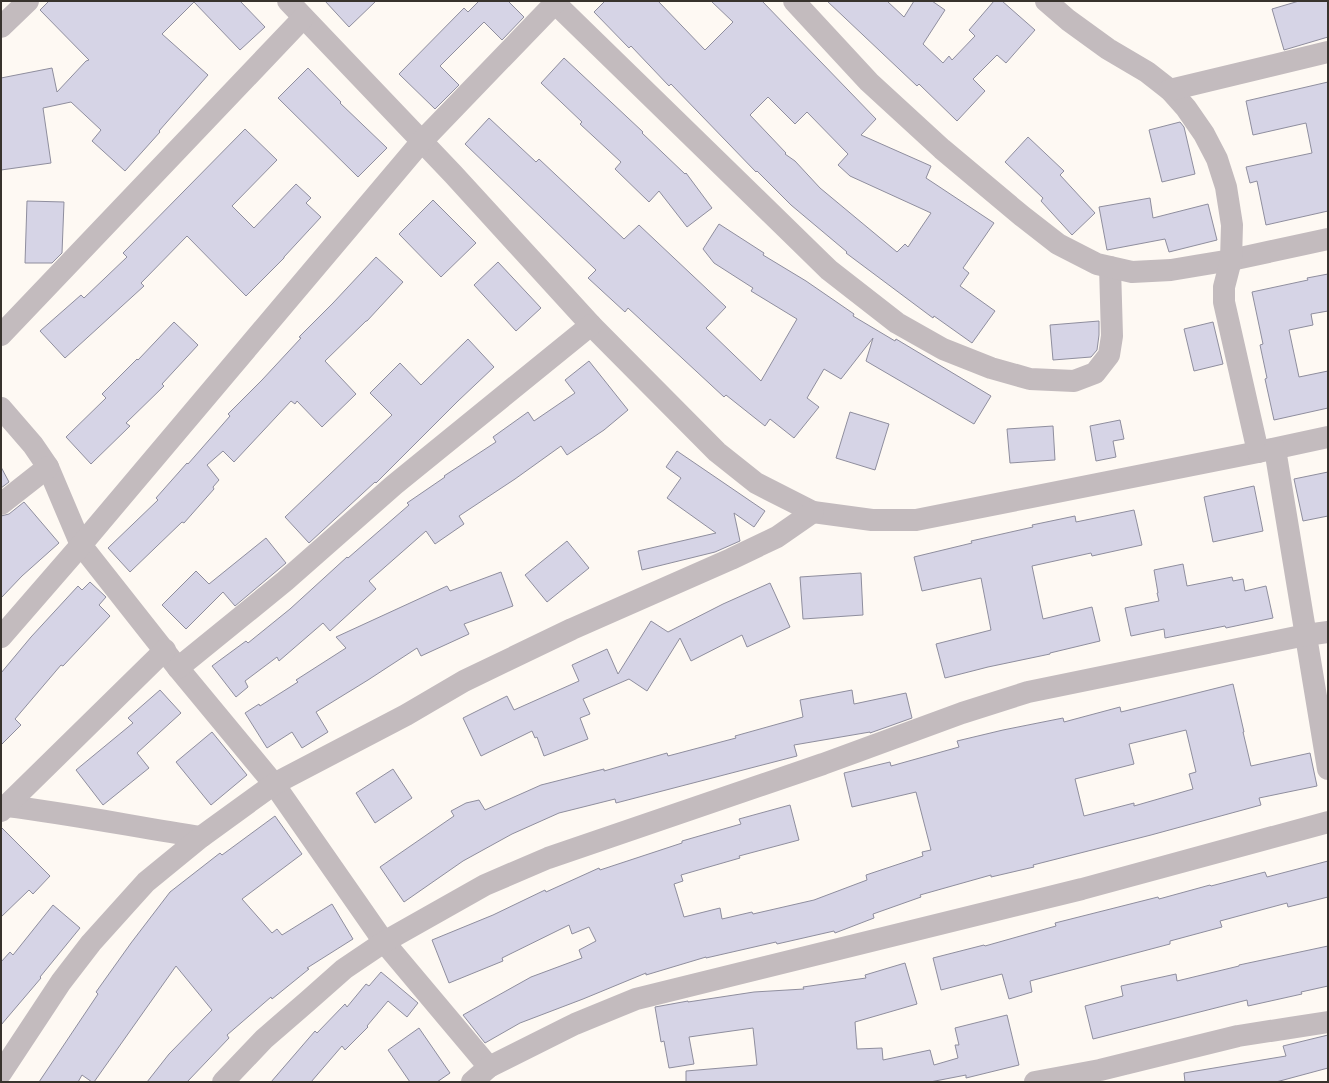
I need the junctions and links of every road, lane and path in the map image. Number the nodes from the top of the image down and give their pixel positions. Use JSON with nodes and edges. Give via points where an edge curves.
{"nodes":[{"id":1,"x":28,"y":1,"type":"edge"},
{"id":2,"x":288,"y":1,"type":"edge"},
{"id":3,"x":794,"y":1,"type":"edge"},
{"id":4,"x":1046,"y":1,"type":"edge"},
{"id":5,"x":555,"y":2,"type":"edge"},
{"id":6,"x":304,"y":18,"type":"junction"},
{"id":7,"x":1,"y":27,"type":"edge"},
{"id":8,"x":1328,"y":52,"type":"edge"},
{"id":9,"x":1170,"y":90,"type":"junction"},
{"id":10,"x":422,"y":141,"type":"junction"},
{"id":11,"x":1328,"y":238,"type":"edge"},
{"id":12,"x":1231,"y":260,"type":"junction"},
{"id":13,"x":1110,"y":267,"type":"junction"},
{"id":14,"x":591,"y":325,"type":"junction"},
{"id":15,"x":1,"y":335,"type":"edge"},
{"id":16,"x":1,"y":408,"type":"edge"},
{"id":17,"x":1328,"y":437,"type":"edge"},
{"id":18,"x":1266,"y":451,"type":"junction"},
{"id":19,"x":48,"y":467,"type":"junction"},
{"id":20,"x":1,"y":504,"type":"edge"},
{"id":21,"x":813,"y":512,"type":"junction"},
{"id":22,"x":81,"y":545,"type":"junction"},
{"id":23,"x":1328,"y":632,"type":"edge"},
{"id":24,"x":1306,"y":635,"type":"junction"},
{"id":25,"x":1,"y":637,"type":"edge"},
{"id":26,"x":165,"y":650,"type":"junction"},
{"id":27,"x":178,"y":668,"type":"junction"},
{"id":28,"x":1328,"y":769,"type":"edge"},
{"id":29,"x":274,"y":784,"type":"junction"},
{"id":30,"x":4,"y":809,"type":"edge"},
{"id":31,"x":1328,"y":822,"type":"edge"},
{"id":32,"x":201,"y":837,"type":"junction"},
{"id":33,"x":384,"y":942,"type":"junction"},
{"id":34,"x":1328,"y":1022,"type":"edge"},
{"id":35,"x":489,"y":1067,"type":"junction"},
{"id":36,"x":1,"y":1073,"type":"edge"},
{"id":37,"x":223,"y":1082,"type":"edge"},
{"id":38,"x":472,"y":1082,"type":"edge"},
{"id":39,"x":1035,"y":1082,"type":"edge"}],
"edges":[{"from":1,"to":7,"type":"street"},
{"from":2,"to":6,"type":"street"},
{"from":3,"to":13,"type":"street","via":[[869,82],[942,149],[1058,244],[1097,264]]},
{"from":4,"to":9,"type":"street","via":[[1108,49],[1148,72]]},
{"from":5,"to":10,"type":"street"},
{"from":5,"to":13,"type":"street","via":[[829,270],[897,323],[943,349],[991,368],[1030,379],[1074,381],[1095,374],[1110,355]]},
{"from":6,"to":10,"type":"street"},
{"from":6,"to":15,"type":"street"},
{"from":8,"to":9,"type":"street"},
{"from":9,"to":12,"type":"street","via":[[1204,134],[1217,159],[1226,187],[1232,225]]},
{"from":10,"to":14,"type":"street"},
{"from":10,"to":22,"type":"street"},
{"from":11,"to":12,"type":"street"},
{"from":12,"to":13,"type":"street","via":[[1171,270],[1132,272]]},
{"from":12,"to":18,"type":"street","via":[[1224,287],[1224,302]]},
{"from":14,"to":21,"type":"street","via":[[717,452],[756,483]]},
{"from":14,"to":27,"type":"street","via":[[394,485],[285,581]]},
{"from":16,"to":19,"type":"street"},
{"from":17,"to":18,"type":"street"},
{"from":18,"to":21,"type":"street","via":[[916,520],[872,520]]},
{"from":18,"to":24,"type":"street"},
{"from":19,"to":20,"type":"street"},
{"from":19,"to":22,"type":"street"},
{"from":21,"to":29,"type":"street","via":[[777,536],[731,559],[572,629],[464,681],[406,715]]},
{"from":22,"to":25,"type":"street"},
{"from":22,"to":26,"type":"street"},
{"from":23,"to":24,"type":"street"},
{"from":24,"to":28,"type":"street"},
{"from":24,"to":33,"type":"street","via":[[1028,692],[962,713],[823,764],[548,858],[485,885]]},
{"from":26,"to":27,"type":"street"},
{"from":26,"to":30,"type":"street"},
{"from":27,"to":29,"type":"street"},
{"from":29,"to":32,"type":"street"},
{"from":29,"to":33,"type":"street"},
{"from":30,"to":32,"type":"street","via":[[54,812]]},
{"from":31,"to":35,"type":"street","via":[[1082,889],[636,999],[575,1024]]},
{"from":32,"to":36,"type":"street","via":[[146,882],[91,943],[61,982]]},
{"from":33,"to":35,"type":"street"},
{"from":33,"to":37,"type":"street","via":[[344,969],[264,1039]]},
{"from":34,"to":39,"type":"street","via":[[1238,1036],[1100,1070]]},
{"from":35,"to":38,"type":"street"}]}
